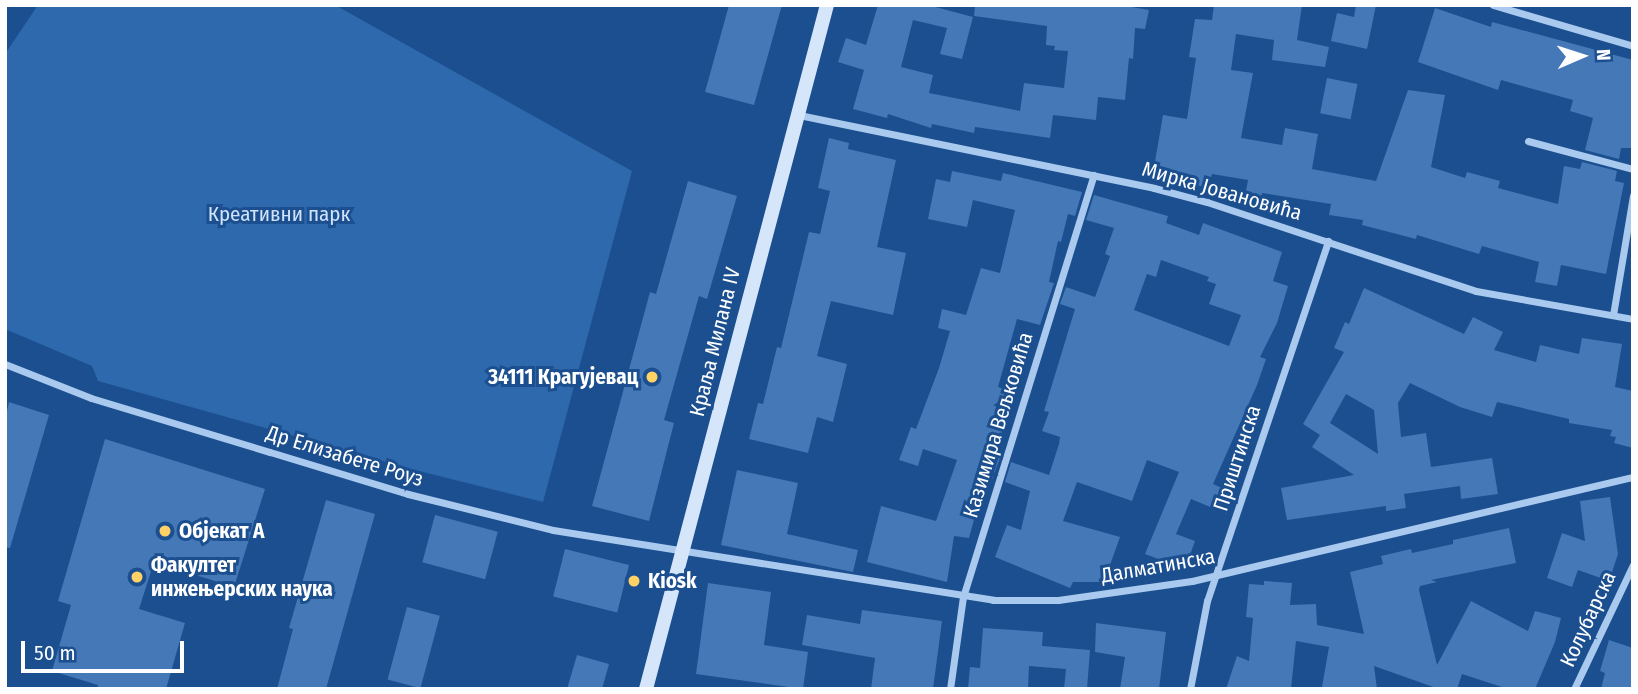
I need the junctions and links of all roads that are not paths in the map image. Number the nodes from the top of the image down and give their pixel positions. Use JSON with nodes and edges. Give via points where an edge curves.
{"nodes":[{"id":1,"x":827,"y":5,"type":"edge"},
{"id":2,"x":1493,"y":5,"type":"edge"},
{"id":3,"x":1633,"y":46,"type":"edge"},
{"id":4,"x":796,"y":114,"type":"junction"},
{"id":5,"x":1528,"y":141,"type":"dead end"},
{"id":6,"x":1633,"y":169,"type":"edge"},
{"id":7,"x":1094,"y":175,"type":"junction"},
{"id":8,"x":1633,"y":196,"type":"edge"},
{"id":9,"x":1328,"y":241,"type":"junction"},
{"id":10,"x":1613,"y":315,"type":"junction"},
{"id":11,"x":1633,"y":319,"type":"edge"},
{"id":12,"x":5,"y":364,"type":"edge"},
{"id":13,"x":1633,"y":477,"type":"edge"},
{"id":14,"x":683,"y":551,"type":"junction"},
{"id":15,"x":1633,"y":565,"type":"edge"},
{"id":16,"x":1217,"y":573,"type":"junction"},
{"id":17,"x":963,"y":597,"type":"junction"},
{"id":18,"x":646,"y":689,"type":"edge"},
{"id":19,"x":950,"y":689,"type":"edge"},
{"id":20,"x":1191,"y":689,"type":"edge"},
{"id":21,"x":1574,"y":689,"type":"edge"}],
"edges":[{"from":1,"to":4,"type":"main road","name":"Краља Милана IV"},
{"from":2,"to":3,"type":"street"},
{"from":4,"to":7,"type":"street","name":"Мирка Јовановића"},
{"from":4,"to":14,"type":"main road","name":"Краља Милана IV"},
{"from":5,"to":6,"type":"street"},
{"from":7,"to":9,"type":"street","name":"Мирка Јовановића","via":[[1207,202]]},
{"from":7,"to":17,"type":"street","name":"Казимира Вељковића"},
{"from":8,"to":10,"type":"street"},
{"from":9,"to":10,"type":"street","name":"Мирка Јовановића","via":[[1476,291]]},
{"from":9,"to":16,"type":"street","name":"Приштинска"},
{"from":10,"to":11,"type":"street","name":"Мирка Јовановића"},
{"from":12,"to":14,"type":"street","name":"Др Елизабете Роуз","via":[[91,398],[408,494],[553,530]]},
{"from":13,"to":16,"type":"street","name":"Далматинска"},
{"from":14,"to":17,"type":"street","name":"Далматинска"},
{"from":14,"to":18,"type":"main road","name":"Краља Милана IV"},
{"from":15,"to":21,"type":"street","name":"Колубарска"},
{"from":16,"to":17,"type":"street","name":"Далматинска","via":[[1165,586],[1058,600]]},
{"from":16,"to":20,"type":"street","name":"Приштинска"},
{"from":17,"to":19,"type":"street","name":"Казимира Вељковића"}]}
